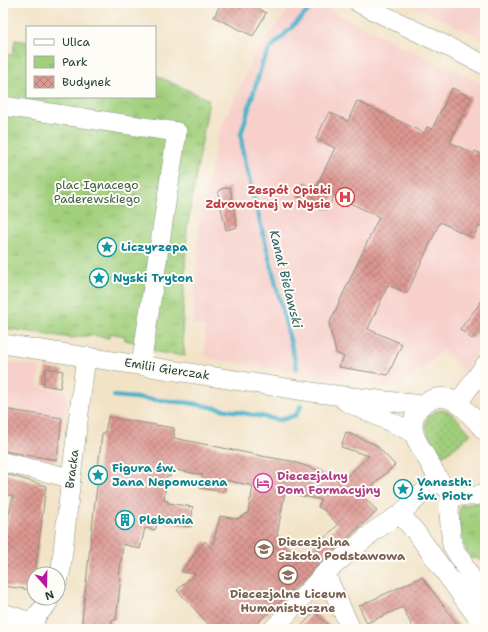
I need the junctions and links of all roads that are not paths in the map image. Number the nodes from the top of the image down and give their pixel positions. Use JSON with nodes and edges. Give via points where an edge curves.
{"nodes":[{"id":1,"x":359,"y":3,"type":"edge"},
{"id":2,"x":485,"y":65,"type":"edge"},
{"id":3,"x":3,"y":106,"type":"edge"},
{"id":4,"x":3,"y":344,"type":"edge"},
{"id":5,"x":86,"y":356,"type":"junction"},
{"id":6,"x":140,"y":365,"type":"junction"},
{"id":7,"x":485,"y":366,"type":"edge"},
{"id":8,"x":331,"y":395,"type":"junction"},
{"id":9,"x":458,"y":403,"type":"junction"},
{"id":10,"x":421,"y":405,"type":"junction"},
{"id":11,"x":485,"y":431,"type":"edge"},
{"id":12,"x":414,"y":434,"type":"junction"},
{"id":13,"x":3,"y":462,"type":"edge"},
{"id":14,"x":71,"y":478,"type":"junction"},
{"id":15,"x":444,"y":486,"type":"junction"},
{"id":16,"x":485,"y":492,"type":"edge"},
{"id":17,"x":400,"y":514,"type":"junction"},
{"id":18,"x":61,"y":566,"type":"edge"},
{"id":19,"x":325,"y":574,"type":"junction"},
{"id":20,"x":46,"y":606,"type":"edge"},
{"id":21,"x":485,"y":606,"type":"edge"},
{"id":22,"x":3,"y":613,"type":"edge"},
{"id":23,"x":34,"y":625,"type":"edge"},
{"id":24,"x":485,"y":628,"type":"edge"},
{"id":25,"x":272,"y":629,"type":"edge"},
{"id":26,"x":351,"y":629,"type":"edge"}],
"edges":[{"from":1,"to":2,"type":"street"},
{"from":3,"to":6,"type":"street","via":[[177,132]]},
{"from":4,"to":5,"type":"street","name":"Emilii Gierczak"},
{"from":5,"to":6,"type":"street","name":"Emilii Gierczak"},
{"from":5,"to":14,"type":"street","name":"Bracka"},
{"from":6,"to":8,"type":"street","name":"Emilii Gierczak"},
{"from":7,"to":9,"type":"street"},
{"from":8,"to":10,"type":"street","name":"Emilii Gierczak"},
{"from":8,"to":12,"type":"street","name":"Emilii Gierczak"},
{"from":9,"to":10,"type":"street","via":[[442,398]]},
{"from":9,"to":11,"type":"street"},
{"from":10,"to":12,"type":"street","via":[[413,420]]},
{"from":12,"to":15,"type":"street"},
{"from":13,"to":14,"type":"street"},
{"from":14,"to":18,"type":"street","name":"Bracka"},
{"from":15,"to":16,"type":"street","via":[[462,497],[479,496]]},
{"from":15,"to":17,"type":"street"},
{"from":15,"to":21,"type":"street","via":[[452,546]]},
{"from":17,"to":19,"type":"street","via":[[374,531]]},
{"from":17,"to":24,"type":"street"},
{"from":19,"to":25,"type":"street"},
{"from":19,"to":26,"type":"street"},
{"from":20,"to":23,"type":"street"},
{"from":22,"to":23,"type":"street"}]}
